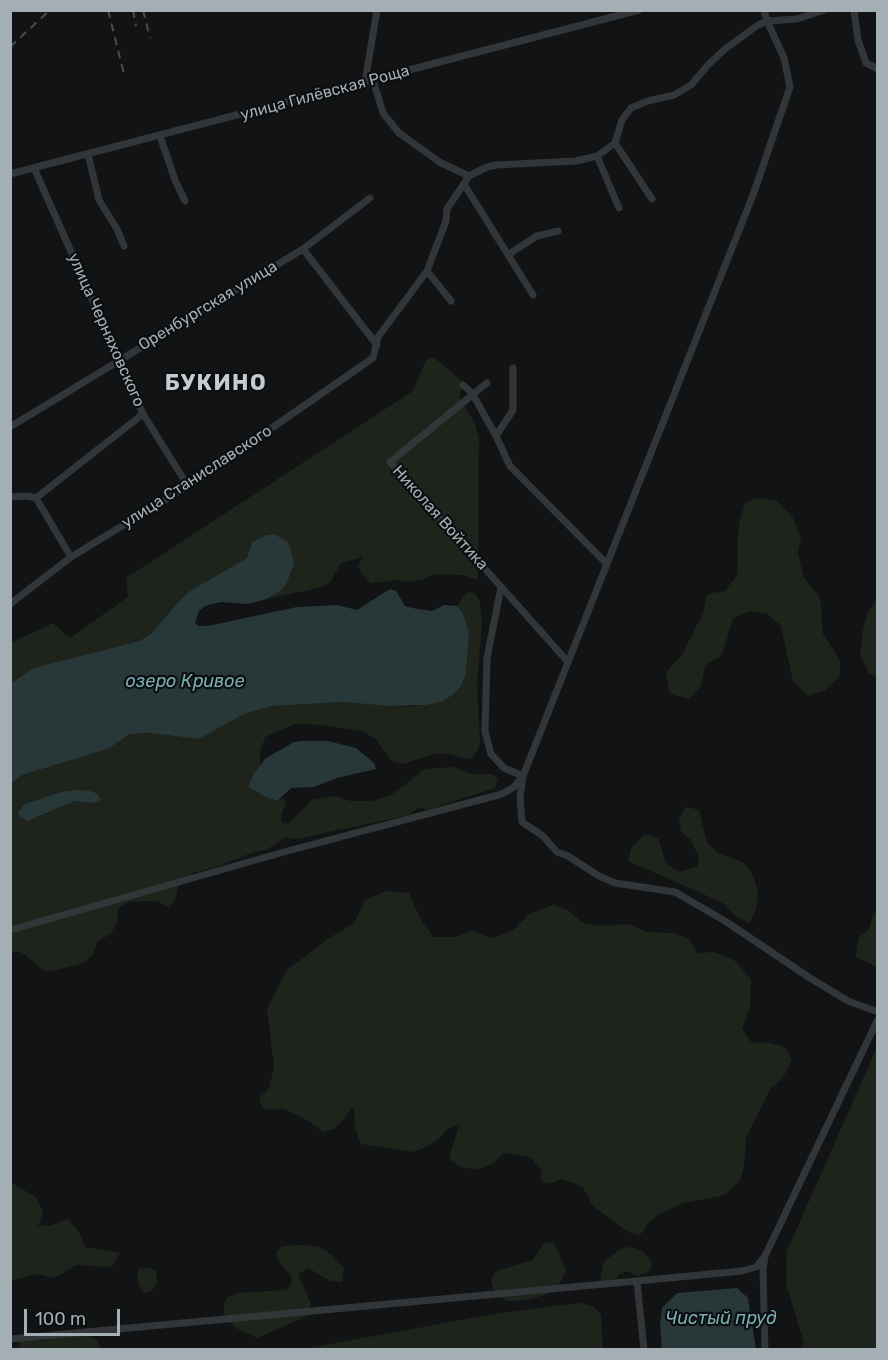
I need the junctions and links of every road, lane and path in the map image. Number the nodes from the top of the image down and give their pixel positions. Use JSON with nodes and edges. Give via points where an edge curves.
{"nodes":[{"id":1,"x":377,"y":10,"type":"edge"},
{"id":2,"x":639,"y":10,"type":"edge"},
{"id":3,"x":764,"y":10,"type":"edge"},
{"id":4,"x":824,"y":10,"type":"edge"},
{"id":5,"x":854,"y":10,"type":"edge"},
{"id":6,"x":767,"y":21,"type":"junction"},
{"id":7,"x":878,"y":69,"type":"edge"},
{"id":8,"x":369,"y":81,"type":"junction"},
{"id":9,"x":160,"y":136,"type":"junction"},
{"id":10,"x":615,"y":143,"type":"junction"},
{"id":11,"x":88,"y":154,"type":"junction"},
{"id":12,"x":597,"y":156,"type":"junction"},
{"id":13,"x":34,"y":168,"type":"junction"},
{"id":14,"x":10,"y":174,"type":"edge"},
{"id":15,"x":469,"y":176,"type":"junction"},
{"id":16,"x":464,"y":184,"type":"junction"},
{"id":17,"x":370,"y":198,"type":"dead end"},
{"id":18,"x":652,"y":198,"type":"dead end"},
{"id":19,"x":185,"y":201,"type":"dead end"},
{"id":20,"x":619,"y":208,"type":"dead end"},
{"id":21,"x":558,"y":231,"type":"dead end"},
{"id":22,"x":124,"y":246,"type":"dead end"},
{"id":23,"x":303,"y":249,"type":"junction"},
{"id":24,"x":509,"y":254,"type":"junction"},
{"id":25,"x":427,"y":271,"type":"junction"},
{"id":26,"x":533,"y":295,"type":"dead end"},
{"id":27,"x":452,"y":301,"type":"dead end"},
{"id":28,"x":377,"y":345,"type":"junction"},
{"id":29,"x":119,"y":361,"type":"junction"},
{"id":30,"x":513,"y":368,"type":"dead end"},
{"id":31,"x":487,"y":383,"type":"dead end"},
{"id":32,"x":463,"y":385,"type":"dead end"},
{"id":33,"x":473,"y":395,"type":"junction"},
{"id":34,"x":143,"y":414,"type":"junction"},
{"id":35,"x":10,"y":427,"type":"edge"},
{"id":36,"x":496,"y":436,"type":"junction"},
{"id":37,"x":188,"y":486,"type":"junction"},
{"id":38,"x":10,"y":497,"type":"edge"},
{"id":39,"x":36,"y":498,"type":"junction"},
{"id":40,"x":71,"y":557,"type":"junction"},
{"id":41,"x":607,"y":564,"type":"junction"},
{"id":42,"x":501,"y":587,"type":"junction"},
{"id":43,"x":10,"y":604,"type":"edge"},
{"id":44,"x":568,"y":662,"type":"junction"},
{"id":45,"x":523,"y":776,"type":"junction"},
{"id":46,"x":10,"y":930,"type":"edge"},
{"id":47,"x":878,"y":1012,"type":"edge"},
{"id":48,"x":878,"y":1019,"type":"edge"},
{"id":49,"x":765,"y":1256,"type":"junction"},
{"id":50,"x":637,"y":1281,"type":"junction"},
{"id":51,"x":10,"y":1339,"type":"edge"},
{"id":52,"x":644,"y":1350,"type":"edge"},
{"id":53,"x":765,"y":1350,"type":"edge"}],
"edges":[{"from":1,"to":8,"type":"street"},
{"from":2,"to":8,"type":"street","name":"улица Гилёвская Роща"},
{"from":3,"to":6,"type":"street"},
{"from":4,"to":6,"type":"street","via":[[791,21]]},
{"from":5,"to":7,"type":"street","via":[[866,63]]},
{"from":6,"to":10,"type":"street","via":[[725,49],[691,86],[631,108],[622,120]]},
{"from":6,"to":41,"type":"street","via":[[784,58],[790,87],[758,179]]},
{"from":8,"to":9,"type":"street","name":"улица Гилёвская Роща"},
{"from":8,"to":15,"type":"street","via":[[383,113],[399,133],[441,163]]},
{"from":9,"to":11,"type":"street","name":"улица Гилёвская Роща"},
{"from":9,"to":19,"type":"street"},
{"from":10,"to":12,"type":"street"},
{"from":10,"to":18,"type":"street"},
{"from":11,"to":13,"type":"street","name":"улица Гилёвская Роща"},
{"from":11,"to":22,"type":"street","via":[[99,200]]},
{"from":12,"to":15,"type":"street","via":[[496,165]]},
{"from":12,"to":20,"type":"street"},
{"from":13,"to":14,"type":"street","name":"улица Гилёвская Роща"},
{"from":13,"to":29,"type":"street","name":"улица Черняховского"},
{"from":15,"to":16,"type":"street","name":"улица Станиславского"},
{"from":16,"to":24,"type":"street"},
{"from":16,"to":25,"type":"street","name":"улица Станиславского","via":[[447,209]]},
{"from":17,"to":23,"type":"street","name":"Оренбургская улица"},
{"from":21,"to":24,"type":"street","via":[[537,236]]},
{"from":23,"to":28,"type":"street"},
{"from":23,"to":29,"type":"street","name":"Оренбургская улица"},
{"from":24,"to":26,"type":"street"},
{"from":25,"to":27,"type":"street"},
{"from":25,"to":28,"type":"street","name":"улица Станиславского","via":[[378,338]]},
{"from":28,"to":37,"type":"street","name":"улица Станиславского","via":[[373,358]]},
{"from":29,"to":34,"type":"street","name":"улица Черняховского"},
{"from":29,"to":35,"type":"street","name":"Оренбургская улица"},
{"from":30,"to":36,"type":"street","via":[[513,410]]},
{"from":31,"to":33,"type":"street","name":"Николая Войтика"},
{"from":32,"to":33,"type":"street"},
{"from":33,"to":36,"type":"street"},
{"from":33,"to":42,"type":"street","name":"Николая Войтика","via":[[390,462]]},
{"from":34,"to":37,"type":"street","name":"улица Черняховского"},
{"from":34,"to":39,"type":"street"},
{"from":36,"to":41,"type":"street","via":[[510,466]]},
{"from":37,"to":40,"type":"street","name":"улица Станиславского"},
{"from":38,"to":39,"type":"street"},
{"from":39,"to":40,"type":"street"},
{"from":40,"to":43,"type":"street","name":"улица Станиславского"},
{"from":41,"to":44,"type":"street"},
{"from":42,"to":44,"type":"street"},
{"from":42,"to":45,"type":"street","via":[[487,658],[485,732],[491,754],[504,768]]},
{"from":44,"to":45,"type":"street"},
{"from":45,"to":46,"type":"street","via":[[502,794]]},
{"from":45,"to":47,"type":"street","via":[[522,822],[543,836],[557,852],[615,883],[675,892],[848,1001]]},
{"from":48,"to":49,"type":"street"},
{"from":49,"to":50,"type":"street","via":[[756,1267],[742,1271]]},
{"from":49,"to":53,"type":"street"},
{"from":50,"to":51,"type":"street"},
{"from":50,"to":52,"type":"street"}]}
